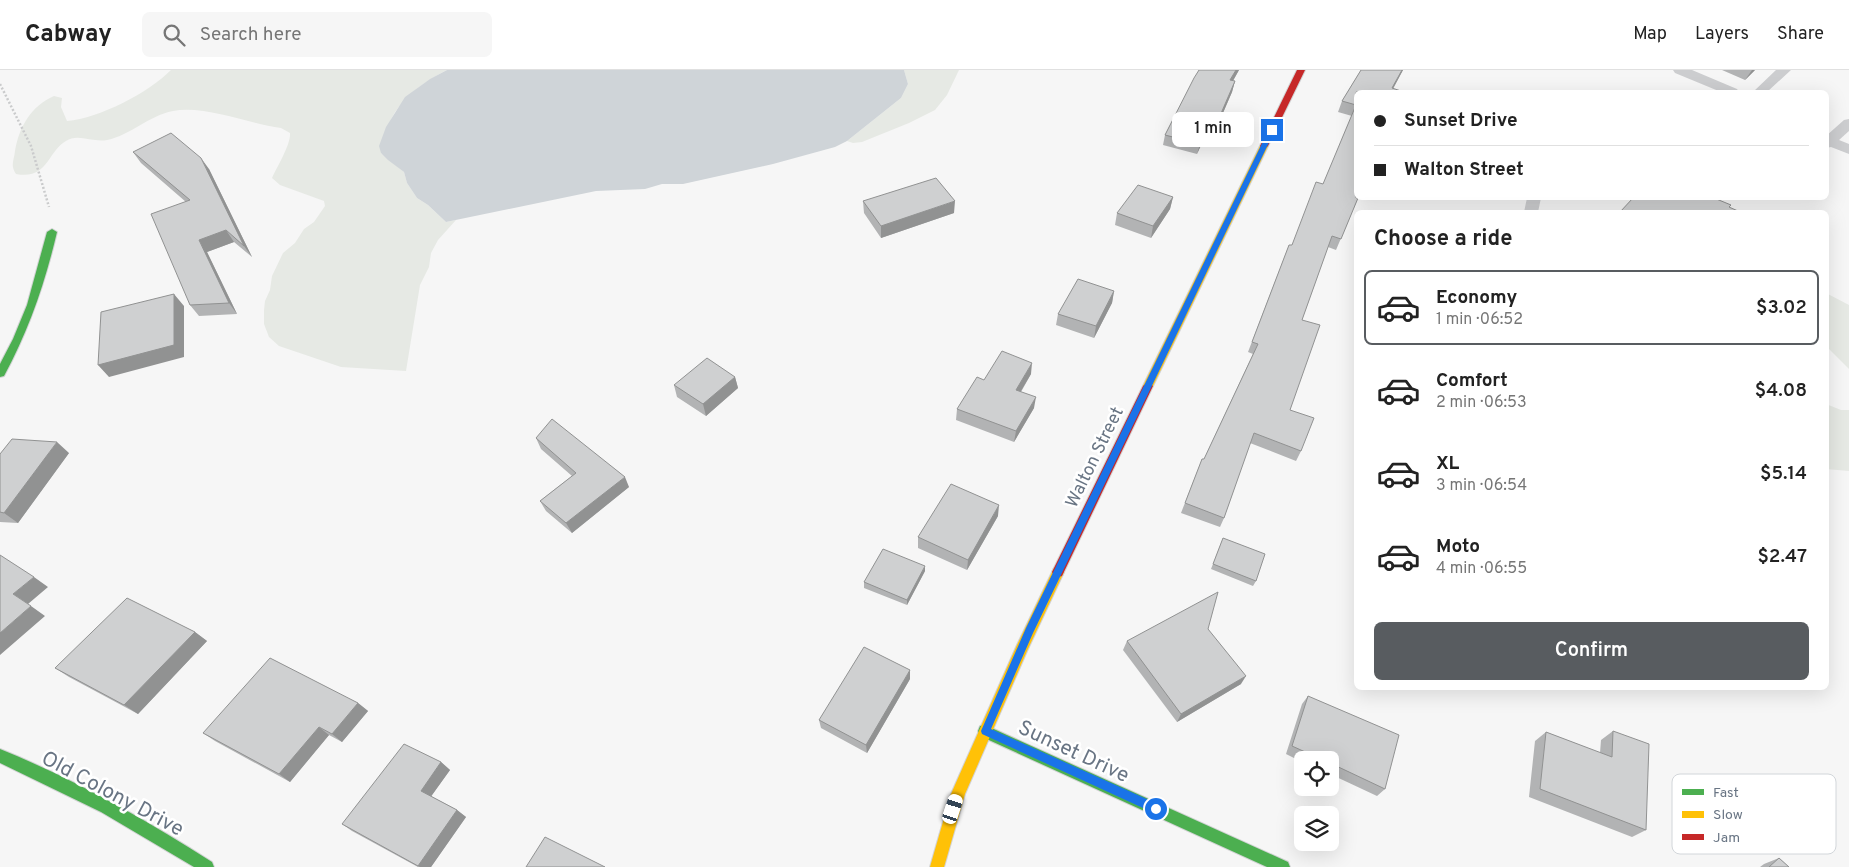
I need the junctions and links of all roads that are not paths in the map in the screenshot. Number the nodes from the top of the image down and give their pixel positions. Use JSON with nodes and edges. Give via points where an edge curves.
{"nodes":[{"id":1,"x":1301,"y":70,"type":"edge"},
{"id":2,"x":1680,"y":70,"type":"edge"},
{"id":3,"x":1784,"y":70,"type":"edge"},
{"id":4,"x":1727,"y":90,"type":"edge"},
{"id":5,"x":1762,"y":90,"type":"edge"},
{"id":6,"x":1849,"y":123,"type":"edge"},
{"id":7,"x":1829,"y":142,"type":"edge"},
{"id":8,"x":1829,"y":143,"type":"edge"},
{"id":9,"x":1849,"y":150,"type":"edge"},
{"id":10,"x":52,"y":232,"type":"road end"},
{"id":11,"x":0,"y":372,"type":"edge"},
{"id":12,"x":985,"y":731,"type":"junction"},
{"id":13,"x":0,"y":756,"type":"edge"},
{"id":14,"x":206,"y":867,"type":"edge"},
{"id":15,"x":937,"y":867,"type":"edge"},
{"id":16,"x":1283,"y":867,"type":"edge"}],
"edges":[{"from":1,"to":12,"type":"street","name":"Walton Street","via":[[1025,640]]},
{"from":2,"to":4,"type":"lane"},
{"from":3,"to":5,"type":"lane"},
{"from":6,"to":7,"type":"lane"},
{"from":8,"to":9,"type":"lane"},
{"from":10,"to":11,"type":"street","via":[[33,309],[16,348]]},
{"from":12,"to":15,"type":"street","name":"Walton Street","via":[[958,794]]},
{"from":12,"to":16,"type":"street","name":"Sunset Drive"},
{"from":13,"to":14,"type":"street","name":"Old Colony Drive","via":[[91,800]]}]}
